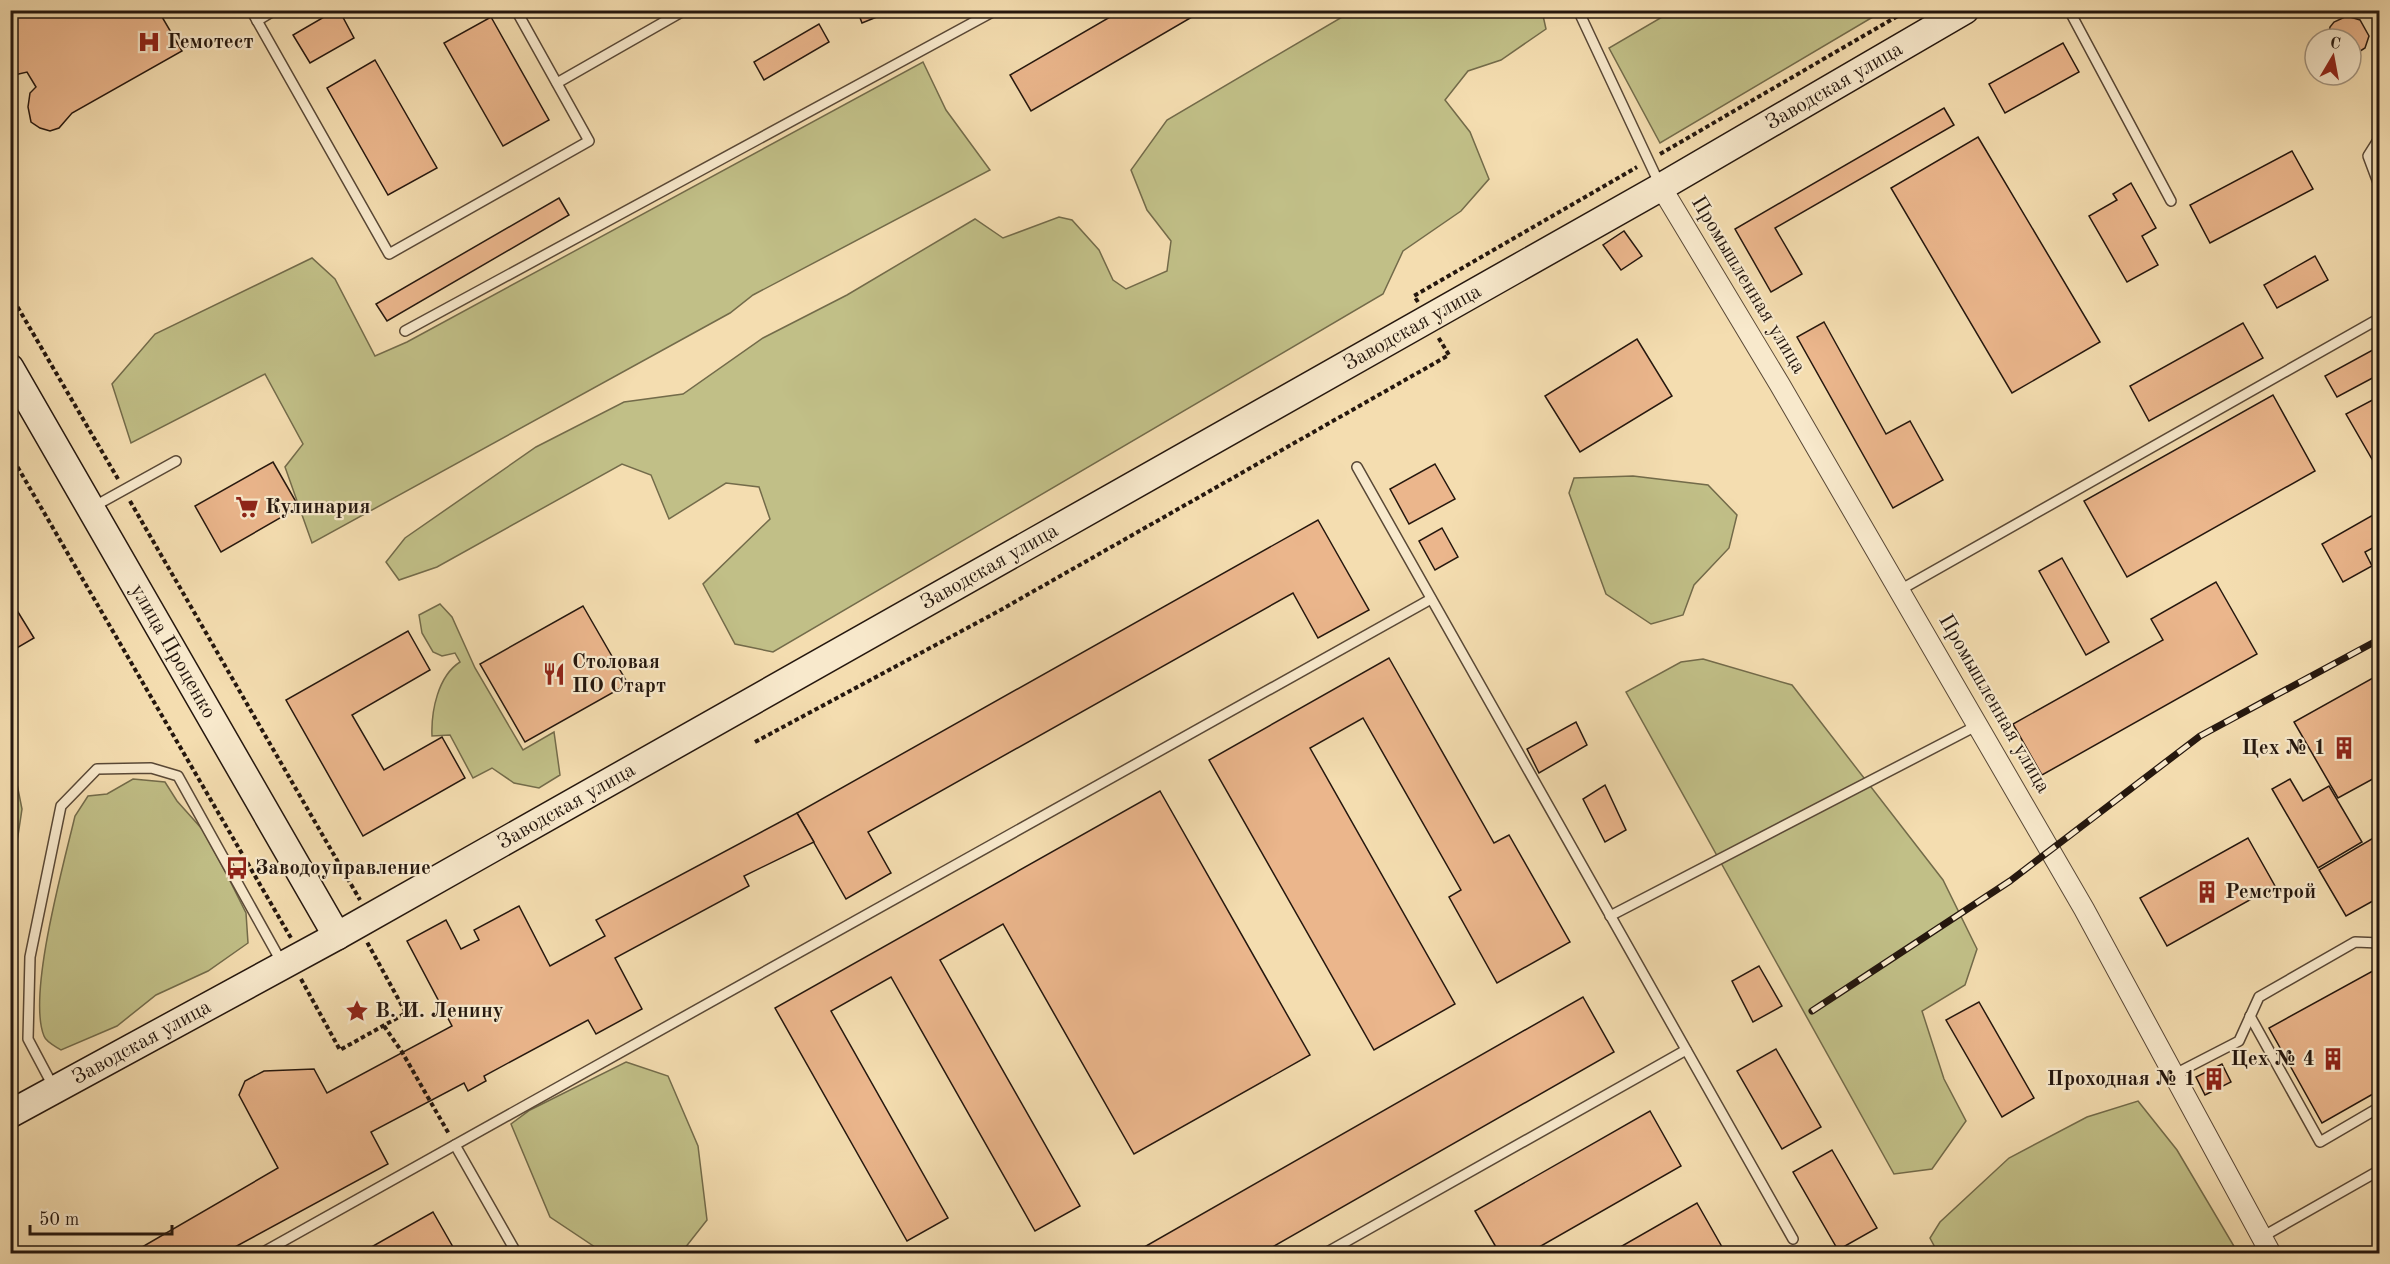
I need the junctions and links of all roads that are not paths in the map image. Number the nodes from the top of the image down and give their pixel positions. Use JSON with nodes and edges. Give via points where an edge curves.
{"nodes":[{"id":1,"x":251,"y":10,"type":"edge"},
{"id":2,"x":275,"y":10,"type":"edge"},
{"id":3,"x":516,"y":10,"type":"edge"},
{"id":4,"x":685,"y":10,"type":"edge"},
{"id":5,"x":996,"y":10,"type":"edge"},
{"id":6,"x":1578,"y":10,"type":"edge"},
{"id":7,"x":1965,"y":10,"type":"edge"},
{"id":8,"x":2069,"y":10,"type":"edge"},
{"id":9,"x":257,"y":21,"type":"junction"},
{"id":10,"x":557,"y":83,"type":"junction"},
{"id":11,"x":2379,"y":137,"type":"edge"},
{"id":12,"x":1661,"y":187,"type":"junction"},
{"id":13,"x":2379,"y":188,"type":"edge"},
{"id":14,"x":2171,"y":201,"type":"dead end"},
{"id":15,"x":2379,"y":318,"type":"edge"},
{"id":16,"x":405,"y":331,"type":"dead end"},
{"id":17,"x":10,"y":368,"type":"edge"},
{"id":18,"x":176,"y":461,"type":"dead end"},
{"id":19,"x":1357,"y":467,"type":"dead end"},
{"id":20,"x":91,"y":508,"type":"junction"},
{"id":21,"x":1900,"y":590,"type":"junction"},
{"id":22,"x":1431,"y":599,"type":"junction"},
{"id":23,"x":1978,"y":725,"type":"junction"},
{"id":24,"x":1610,"y":916,"type":"junction"},
{"id":25,"x":336,"y":936,"type":"junction"},
{"id":26,"x":2379,"y":943,"type":"edge"},
{"id":27,"x":294,"y":965,"type":"junction"},
{"id":28,"x":2250,"y":1016,"type":"junction"},
{"id":29,"x":1686,"y":1050,"type":"junction"},
{"id":30,"x":2173,"y":1075,"type":"junction"},
{"id":31,"x":55,"y":1090,"type":"junction"},
{"id":32,"x":2379,"y":1107,"type":"edge"},
{"id":33,"x":10,"y":1114,"type":"edge"},
{"id":34,"x":455,"y":1145,"type":"junction"},
{"id":35,"x":2379,"y":1170,"type":"edge"},
{"id":36,"x":1793,"y":1239,"type":"dead end"},
{"id":37,"x":2266,"y":1245,"type":"edge"},
{"id":38,"x":260,"y":1254,"type":"edge"},
{"id":39,"x":517,"y":1254,"type":"edge"},
{"id":40,"x":1324,"y":1254,"type":"edge"}],
"edges":[{"from":1,"to":9,"type":"lane"},
{"from":2,"to":9,"type":"lane"},
{"from":3,"to":10,"type":"lane"},
{"from":4,"to":10,"type":"lane"},
{"from":5,"to":16,"type":"lane"},
{"from":6,"to":12,"type":"lane"},
{"from":7,"to":12,"type":"main road","name":"Заводская улица"},
{"from":8,"to":14,"type":"lane"},
{"from":9,"to":10,"type":"lane","via":[[389,254],[590,141]]},
{"from":11,"to":13,"type":"lane","via":[[2368,156]]},
{"from":12,"to":21,"type":"street","name":"Промышленная улица"},
{"from":12,"to":25,"type":"main road","name":"Заводская улица","via":[[368,928]]},
{"from":15,"to":21,"type":"lane"},
{"from":17,"to":20,"type":"main road","name":"улица Проценко"},
{"from":18,"to":20,"type":"lane"},
{"from":19,"to":22,"type":"lane"},
{"from":20,"to":25,"type":"main road","name":"улица Проценко"},
{"from":21,"to":23,"type":"street","name":"Промышленная улица"},
{"from":22,"to":24,"type":"lane"},
{"from":22,"to":34,"type":"lane"},
{"from":23,"to":24,"type":"lane"},
{"from":23,"to":30,"type":"street","name":"Промышленная улица","via":[[2084,909]]},
{"from":24,"to":29,"type":"lane"},
{"from":25,"to":27,"type":"main road","name":"Заводская улица"},
{"from":26,"to":28,"type":"lane","via":[[2355,942],[2259,997]]},
{"from":27,"to":31,"type":"main road","name":"Заводская улица"},
{"from":27,"to":31,"type":"lane","via":[[178,776],[151,768],[97,769],[61,806],[30,957],[28,1039]]},
{"from":28,"to":30,"type":"lane","via":[[2239,1041]]},
{"from":28,"to":32,"type":"lane","via":[[2320,1142]]},
{"from":29,"to":36,"type":"lane"},
{"from":29,"to":40,"type":"lane"},
{"from":30,"to":37,"type":"street","name":"Промышленная улица"},
{"from":31,"to":33,"type":"main road","name":"Заводская улица"},
{"from":34,"to":38,"type":"lane"},
{"from":34,"to":39,"type":"lane"},
{"from":35,"to":37,"type":"lane"}]}
